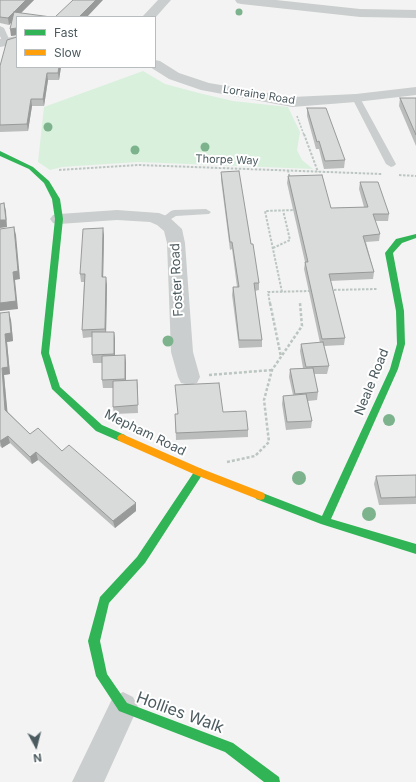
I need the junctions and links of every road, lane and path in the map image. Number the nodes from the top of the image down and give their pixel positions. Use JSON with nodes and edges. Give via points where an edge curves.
{"nodes":[{"id":1,"x":165,"y":0,"type":"edge"},
{"id":2,"x":241,"y":0,"type":"edge"},
{"id":3,"x":416,"y":14,"type":"edge"},
{"id":4,"x":150,"y":16,"type":"edge"},
{"id":5,"x":0,"y":28,"type":"edge"},
{"id":6,"x":8,"y":41,"type":"edge"},
{"id":7,"x":156,"y":65,"type":"edge"},
{"id":8,"x":416,"y":92,"type":"edge"},
{"id":9,"x":356,"y":98,"type":"junction"},
{"id":10,"x":292,"y":102,"type":"junction"},
{"id":11,"x":0,"y":153,"type":"edge"},
{"id":12,"x":391,"y":164,"type":"dead end"},
{"id":13,"x":288,"y":170,"type":"junction"},
{"id":14,"x":318,"y":172,"type":"junction"},
{"id":15,"x":385,"y":174,"type":"dead end"},
{"id":16,"x":392,"y":174,"type":"dead end"},
{"id":17,"x":39,"y":175,"type":"junction"},
{"id":18,"x":416,"y":176,"type":"edge"},
{"id":19,"x":291,"y":183,"type":"edge"},
{"id":20,"x":296,"y":203,"type":"edge"},
{"id":21,"x":265,"y":211,"type":"junction"},
{"id":22,"x":206,"y":212,"type":"dead end"},
{"id":23,"x":59,"y":219,"type":"junction"},
{"id":24,"x":163,"y":221,"type":"junction"},
{"id":25,"x":416,"y":236,"type":"edge"},
{"id":26,"x":273,"y":248,"type":"junction"},
{"id":27,"x":396,"y":288,"type":"junction"},
{"id":28,"x":327,"y":290,"type":"edge"},
{"id":29,"x":312,"y":291,"type":"edge"},
{"id":30,"x":282,"y":292,"type":"junction"},
{"id":31,"x":300,"y":303,"type":"dead end"},
{"id":32,"x":281,"y":357,"type":"junction"},
{"id":33,"x":272,"y":370,"type":"junction"},
{"id":34,"x":189,"y":377,"type":"joint"},
{"id":35,"x":199,"y":472,"type":"junction"},
{"id":36,"x":325,"y":521,"type":"junction"},
{"id":37,"x":416,"y":549,"type":"edge"},
{"id":38,"x":123,"y":707,"type":"junction"},
{"id":39,"x":88,"y":782,"type":"edge"},
{"id":40,"x":274,"y":782,"type":"edge"}],
"edges":[{"from":1,"to":4,"type":"street"},
{"from":2,"to":3,"type":"street","via":[[360,13]]},
{"from":5,"to":6,"type":"lane"},
{"from":7,"to":10,"type":"street","name":"Lorraine Road","via":[[174,76],[206,87]]},
{"from":8,"to":9,"type":"street","name":"Lorraine Road"},
{"from":9,"to":10,"type":"street","name":"Lorraine Road"},
{"from":9,"to":12,"type":"lane"},
{"from":10,"to":14,"type":"path"},
{"from":11,"to":17,"type":"street","name":"Mepham Road","via":[[31,168]]},
{"from":13,"to":14,"type":"path","name":"Thorpe Way"},
{"from":13,"to":17,"type":"path","name":"Thorpe Way","via":[[139,165],[62,170]]},
{"from":13,"to":19,"type":"path"},
{"from":14,"to":15,"type":"path","name":"Thorpe Way"},
{"from":16,"to":18,"type":"path"},
{"from":17,"to":23,"type":"street","name":"Mepham Road","via":[[47,182],[56,199]]},
{"from":20,"to":21,"type":"path","via":[[297,210]]},
{"from":21,"to":26,"type":"path"},
{"from":21,"to":26,"type":"path","via":[[283,210],[290,240]]},
{"from":22,"to":24,"type":"lane","via":[[174,213]]},
{"from":23,"to":24,"type":"street","via":[[117,215],[153,217]]},
{"from":23,"to":35,"type":"street","name":"Mepham Road","via":[[45,353],[56,389],[99,428]]},
{"from":24,"to":34,"type":"street","name":"Foster Road","via":[[173,228],[176,243],[182,352]]},
{"from":25,"to":27,"type":"street","name":"Neale Road","via":[[399,241],[389,254]]},
{"from":26,"to":30,"type":"path"},
{"from":27,"to":28,"type":"path"},
{"from":27,"to":36,"type":"street","name":"Neale Road","via":[[401,344],[394,369]]},
{"from":29,"to":30,"type":"path"},
{"from":30,"to":32,"type":"path","via":[[268,292]]},
{"from":31,"to":32,"type":"path","via":[[302,326]]},
{"from":32,"to":33,"type":"path"},
{"from":33,"to":34,"type":"path"},
{"from":33,"to":35,"type":"path","via":[[264,400],[269,442],[255,456],[220,463]]},
{"from":35,"to":36,"type":"street","name":"Mepham Road"},
{"from":35,"to":38,"type":"street","name":"Hollies Walk","via":[[141,560],[104,601],[94,641],[102,676]]},
{"from":36,"to":37,"type":"street","name":"Mepham Road"},
{"from":38,"to":39,"type":"street"},
{"from":38,"to":40,"type":"street","name":"Hollies Walk","via":[[229,747]]}]}
